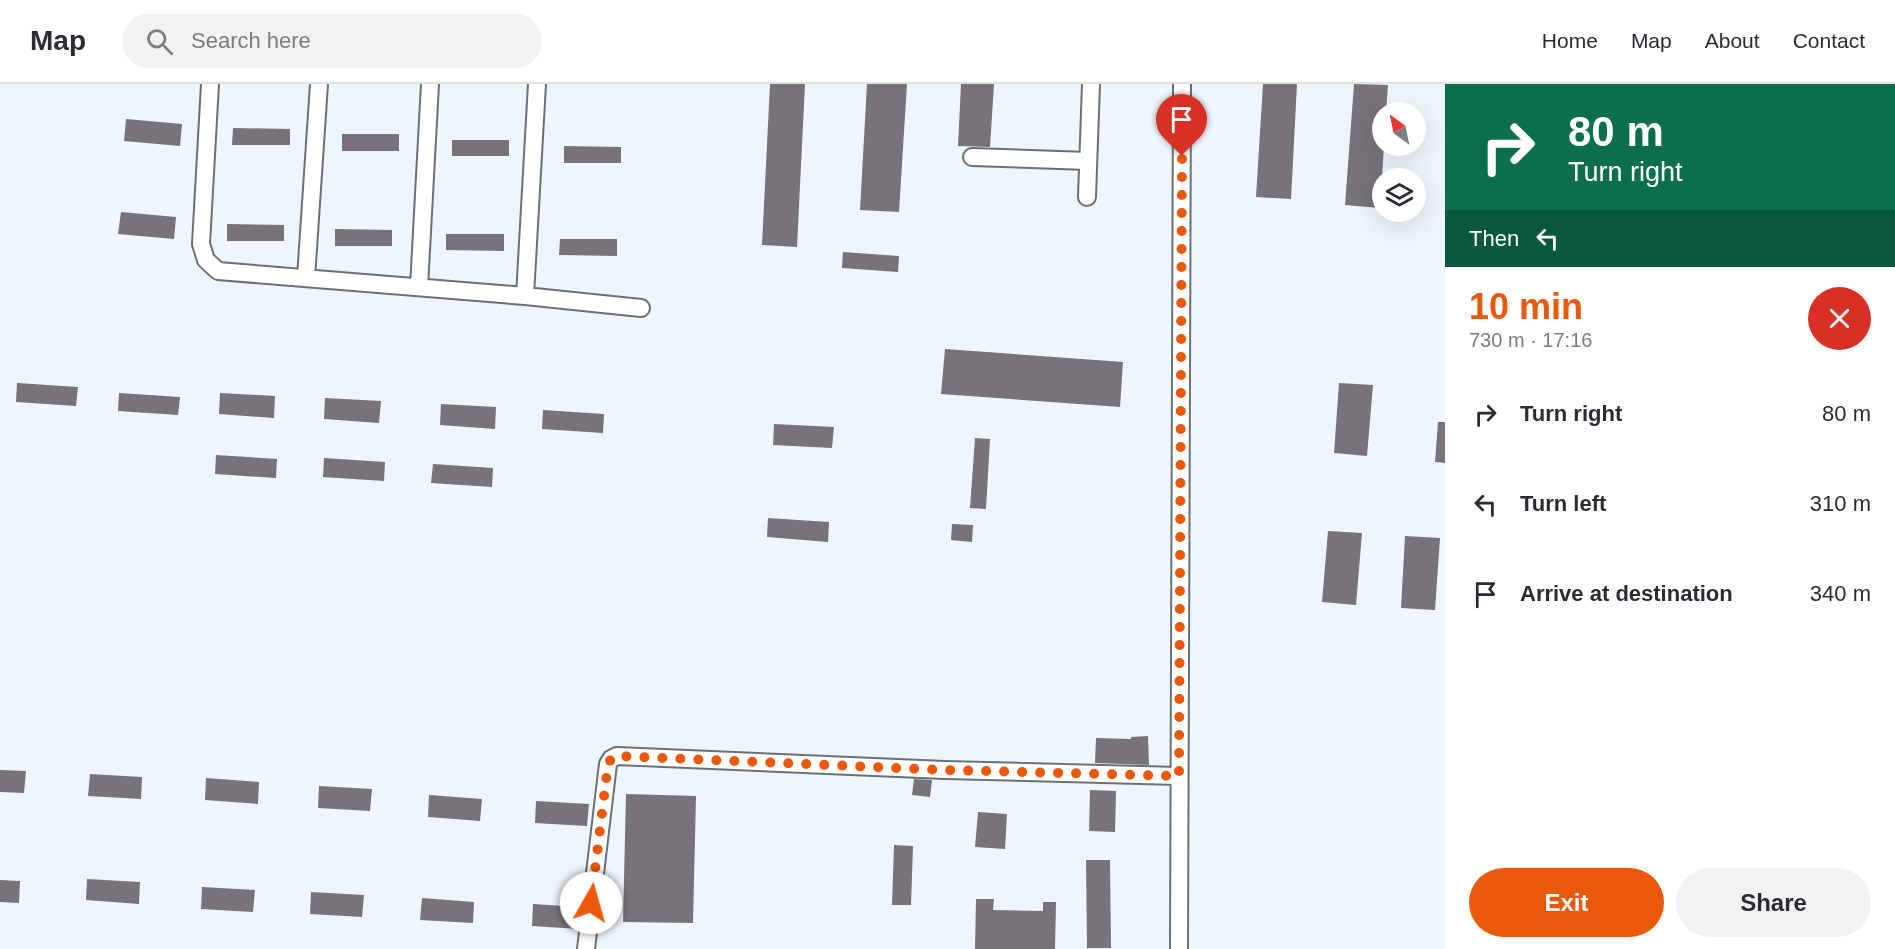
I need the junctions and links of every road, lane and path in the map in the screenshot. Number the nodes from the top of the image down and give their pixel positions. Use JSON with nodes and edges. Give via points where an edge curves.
{"nodes":[{"id":1,"x":210,"y":84,"type":"edge"},
{"id":2,"x":319,"y":84,"type":"edge"},
{"id":3,"x":430,"y":84,"type":"edge"},
{"id":4,"x":537,"y":84,"type":"edge"},
{"id":5,"x":1091,"y":84,"type":"edge"},
{"id":6,"x":1182,"y":84,"type":"edge"},
{"id":7,"x":972,"y":157,"type":"dead end"},
{"id":8,"x":1088,"y":161,"type":"junction"},
{"id":9,"x":1087,"y":197,"type":"dead end"},
{"id":10,"x":306,"y":278,"type":"junction"},
{"id":11,"x":419,"y":287,"type":"junction"},
{"id":12,"x":525,"y":296,"type":"junction"},
{"id":13,"x":641,"y":308,"type":"dead end"},
{"id":14,"x":1179,"y":776,"type":"junction"},
{"id":15,"x":586,"y":949,"type":"edge"},
{"id":16,"x":1179,"y":949,"type":"edge"}],
"edges":[{"from":1,"to":10,"type":"street","via":[[201,244],[207,260],[218,271]]},
{"from":2,"to":10,"type":"street"},
{"from":3,"to":11,"type":"street"},
{"from":4,"to":12,"type":"street"},
{"from":5,"to":8,"type":"street"},
{"from":6,"to":14,"type":"street"},
{"from":7,"to":8,"type":"street"},
{"from":8,"to":9,"type":"street"},
{"from":10,"to":11,"type":"street"},
{"from":11,"to":12,"type":"street"},
{"from":12,"to":13,"type":"street"},
{"from":14,"to":15,"type":"street","via":[[617,756],[608,764]]},
{"from":14,"to":16,"type":"street"}]}
